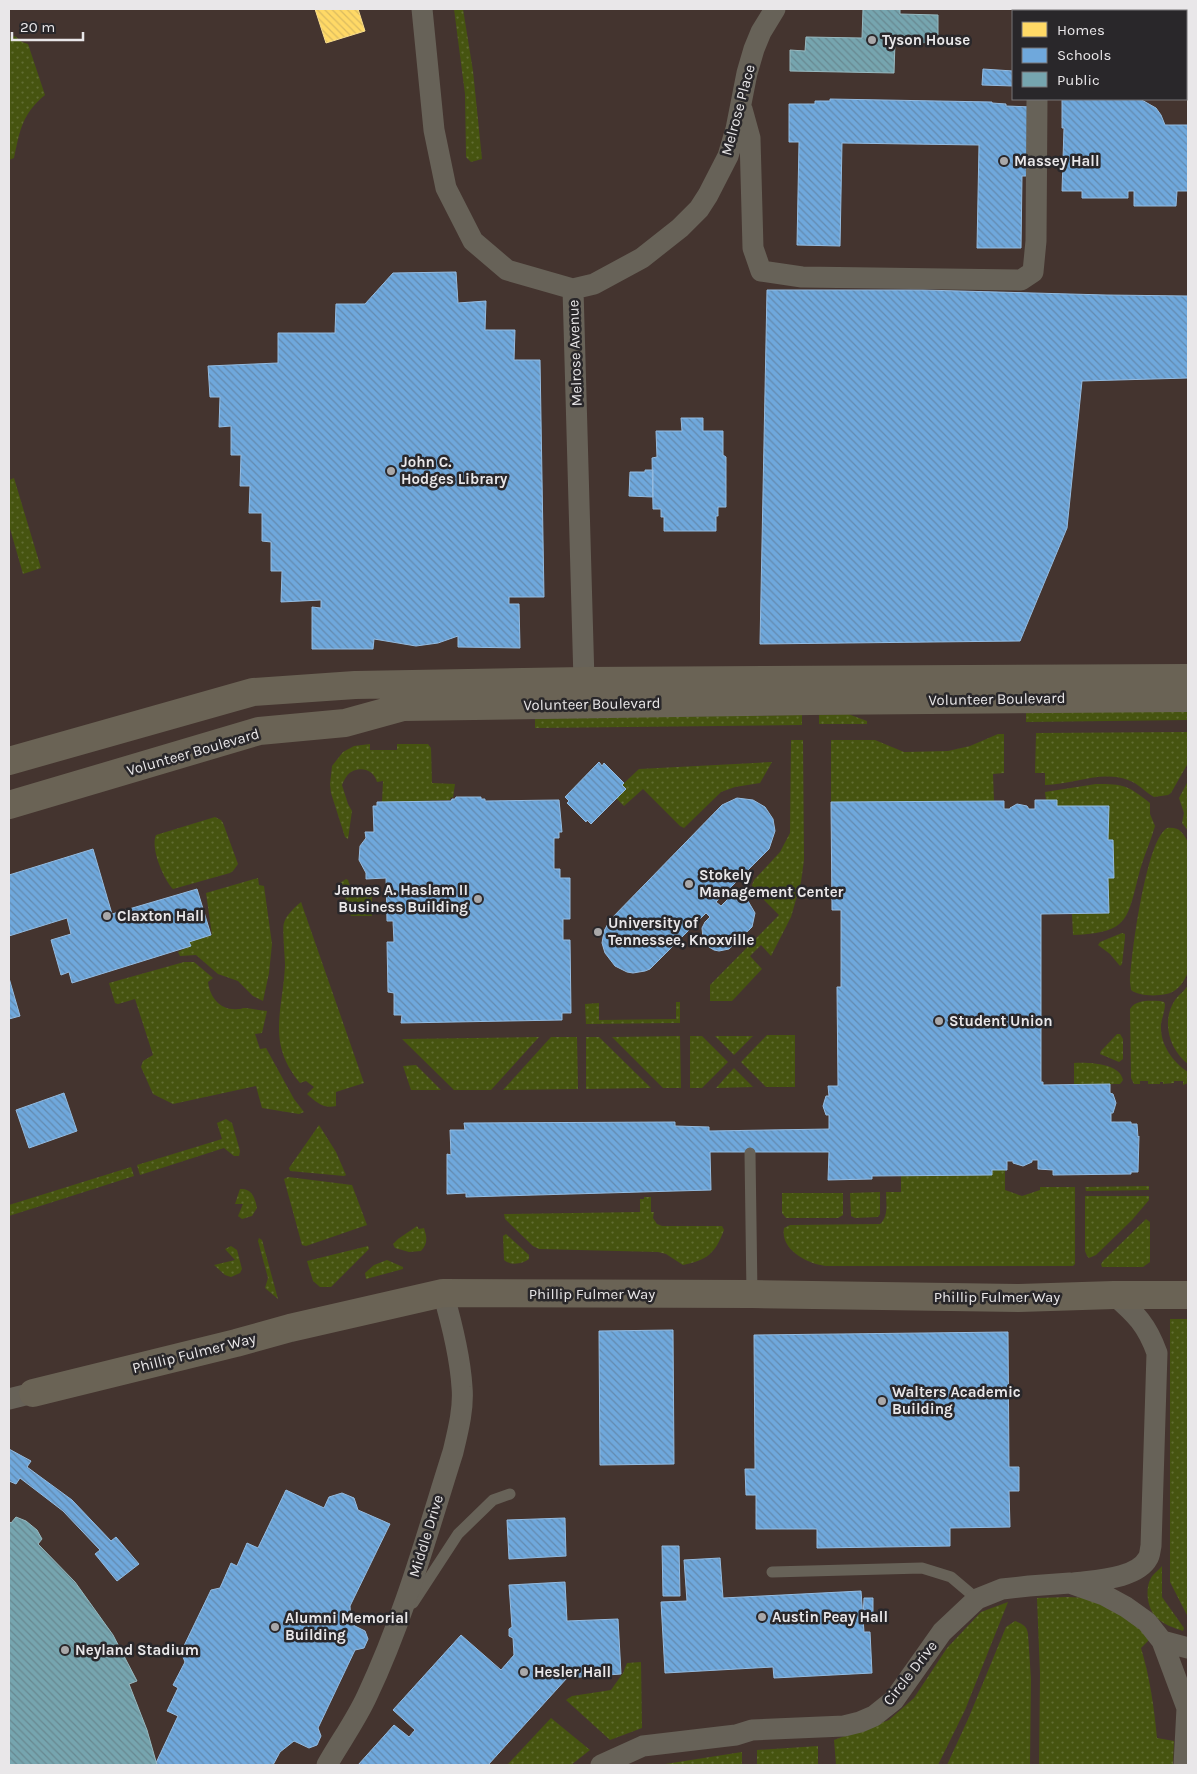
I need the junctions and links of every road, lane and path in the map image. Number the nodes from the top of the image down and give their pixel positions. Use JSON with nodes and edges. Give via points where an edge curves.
{"nodes":[{"id":1,"x":422,"y":9,"type":"edge"},
{"id":2,"x":775,"y":9,"type":"edge"},
{"id":3,"x":1037,"y":100,"type":"edge"},
{"id":4,"x":741,"y":107,"type":"junction"},
{"id":5,"x":573,"y":289,"type":"junction"},
{"id":6,"x":1188,"y":678,"type":"edge"},
{"id":7,"x":584,"y":692,"type":"junction"},
{"id":8,"x":1188,"y":698,"type":"edge"},
{"id":9,"x":42,"y":751,"type":"junction"},
{"id":10,"x":9,"y":761,"type":"edge"},
{"id":11,"x":53,"y":792,"type":"junction"},
{"id":12,"x":9,"y":805,"type":"edge"},
{"id":13,"x":750,"y":1153,"type":"dead end"},
{"id":14,"x":443,"y":1293,"type":"junction"},
{"id":15,"x":752,"y":1294,"type":"junction"},
{"id":16,"x":1114,"y":1295,"type":"junction"},
{"id":17,"x":1188,"y":1295,"type":"edge"},
{"id":18,"x":21,"y":1396,"type":"edge"},
{"id":19,"x":510,"y":1494,"type":"dead end"},
{"id":20,"x":772,"y":1572,"type":"dead end"},
{"id":21,"x":1070,"y":1583,"type":"junction"},
{"id":22,"x":976,"y":1599,"type":"junction"},
{"id":23,"x":394,"y":1632,"type":"junction"},
{"id":24,"x":1162,"y":1641,"type":"junction"},
{"id":25,"x":1188,"y":1648,"type":"edge"},
{"id":26,"x":1187,"y":1708,"type":"edge"},
{"id":27,"x":327,"y":1765,"type":"edge"},
{"id":28,"x":602,"y":1765,"type":"edge"},
{"id":29,"x":1184,"y":1765,"type":"edge"}],
"edges":[{"from":1,"to":5,"type":"street","name":"Melrose Avenue","via":[[434,130],[443,176],[473,241],[507,270]]},
{"from":2,"to":4,"type":"street","name":"Melrose Place","via":[[754,49]]},
{"from":3,"to":4,"type":"street","via":[[1036,241],[1033,272],[1021,280],[802,277],[761,270],[752,248],[750,138]]},
{"from":4,"to":5,"type":"street","name":"Melrose Place","via":[[728,156],[699,209],[642,258],[594,284]]},
{"from":5,"to":7,"type":"street","name":"Melrose Avenue"},
{"from":6,"to":7,"type":"street","name":"Volunteer Boulevard"},
{"from":7,"to":8,"type":"street","name":"Volunteer Boulevard"},
{"from":7,"to":9,"type":"street","name":"Volunteer Boulevard","via":[[354,685],[253,692]]},
{"from":7,"to":11,"type":"street","name":"Volunteer Boulevard","via":[[403,707],[346,723],[258,732]]},
{"from":9,"to":10,"type":"street","name":"Volunteer Boulevard"},
{"from":9,"to":11,"type":"street"},
{"from":11,"to":12,"type":"street","name":"Volunteer Boulevard"},
{"from":13,"to":15,"type":"lane"},
{"from":14,"to":15,"type":"street","name":"Phillip Fulmer Way"},
{"from":14,"to":18,"type":"street","name":"Phillip Fulmer Way"},
{"from":14,"to":23,"type":"street","name":"Middle Drive","via":[[454,1333],[462,1388],[458,1428]]},
{"from":15,"to":16,"type":"street","name":"Phillip Fulmer Way","via":[[1019,1298]]},
{"from":16,"to":17,"type":"street","name":"Phillip Fulmer Way"},
{"from":16,"to":21,"type":"street","via":[[1137,1315],[1152,1338],[1157,1353],[1151,1546],[1149,1557],[1135,1570]]},
{"from":19,"to":23,"type":"lane","via":[[493,1500],[458,1534]]},
{"from":20,"to":22,"type":"lane","via":[[922,1568],[951,1577]]},
{"from":21,"to":22,"type":"street","name":"Circle Drive","via":[[1002,1589]]},
{"from":21,"to":24,"type":"street","name":"Circle Drive","via":[[1126,1607],[1147,1622]]},
{"from":22,"to":28,"type":"street","name":"Circle Drive","via":[[942,1632],[894,1700],[874,1716],[844,1726],[752,1730],[736,1735],[643,1746]]},
{"from":23,"to":27,"type":"street","name":"Middle Drive","via":[[366,1697]]},
{"from":24,"to":25,"type":"street"},
{"from":24,"to":26,"type":"street","name":"Circle Drive"},
{"from":26,"to":29,"type":"street","name":"Circle Drive"}]}
